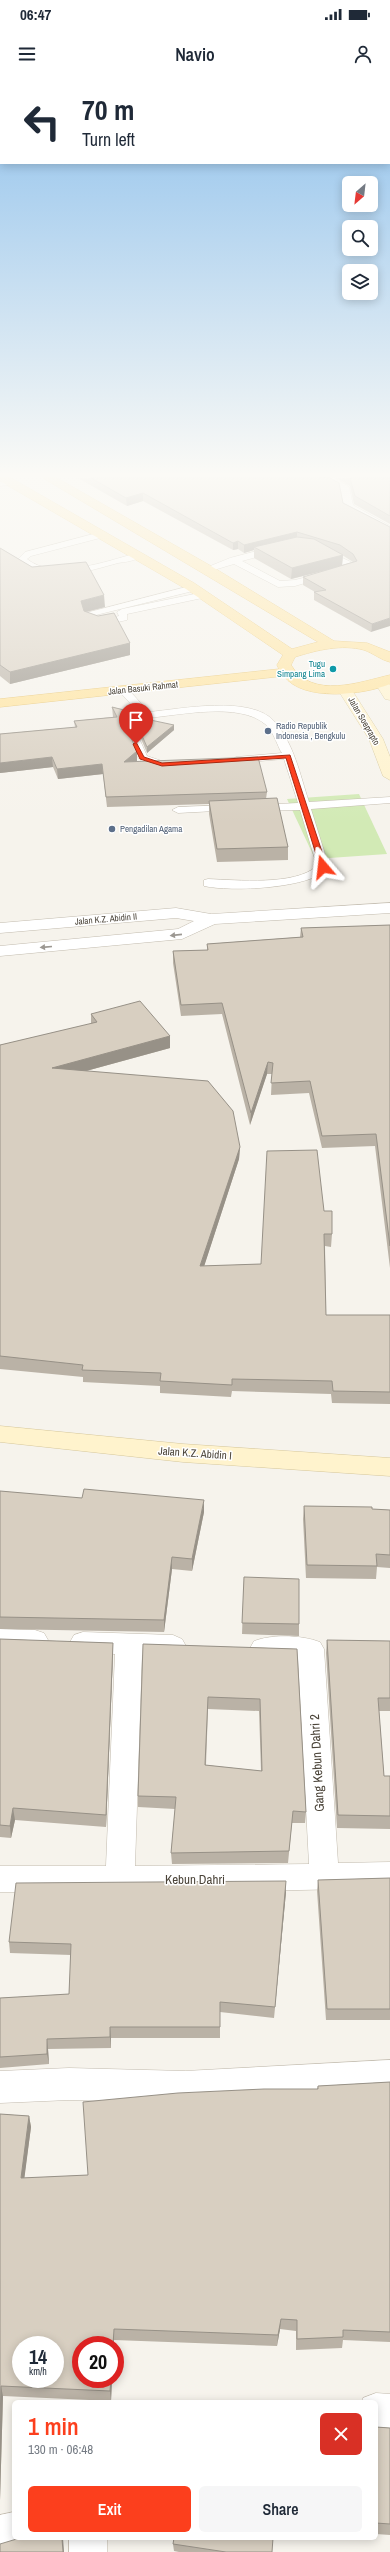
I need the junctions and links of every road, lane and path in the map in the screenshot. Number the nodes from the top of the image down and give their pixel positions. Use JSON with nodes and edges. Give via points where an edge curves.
{"nodes":[{"id":1,"x":189,"y":593,"type":"edge"},
{"id":2,"x":202,"y":593,"type":"edge"},
{"id":3,"x":247,"y":593,"type":"edge"},
{"id":4,"x":118,"y":610,"type":"dead end"},
{"id":5,"x":330,"y":644,"type":"junction"},
{"id":6,"x":290,"y":654,"type":"junction"},
{"id":7,"x":388,"y":655,"type":"edge"},
{"id":8,"x":286,"y":672,"type":"junction"},
{"id":9,"x":386,"y":681,"type":"edge"},
{"id":10,"x":123,"y":690,"type":"junction"},
{"id":11,"x":345,"y":690,"type":"junction"},
{"id":12,"x":390,"y":696,"type":"edge"},
{"id":13,"x":0,"y":703,"type":"edge"},
{"id":14,"x":146,"y":715,"type":"junction"},
{"id":15,"x":288,"y":756,"type":"junction"},
{"id":16,"x":225,"y":761,"type":"edge"},
{"id":17,"x":177,"y":764,"type":"edge"},
{"id":18,"x":390,"y":776,"type":"edge"},
{"id":19,"x":390,"y":800,"type":"edge"},
{"id":20,"x":305,"y":806,"type":"junction"},
{"id":21,"x":178,"y":810,"type":"dead end"},
{"id":22,"x":208,"y":883,"type":"dead end"},
{"id":23,"x":390,"y":908,"type":"edge"},
{"id":24,"x":211,"y":919,"type":"junction"},
{"id":25,"x":0,"y":928,"type":"edge"},
{"id":26,"x":0,"y":951,"type":"edge"},
{"id":27,"x":0,"y":1434,"type":"edge"},
{"id":28,"x":390,"y":1466,"type":"edge"},
{"id":29,"x":0,"y":1639,"type":"edge"},
{"id":30,"x":129,"y":1644,"type":"junction"},
{"id":31,"x":200,"y":1646,"type":"edge"},
{"id":32,"x":240,"y":1647,"type":"edge"},
{"id":33,"x":390,"y":1875,"type":"edge"},
{"id":34,"x":324,"y":1877,"type":"junction"},
{"id":35,"x":0,"y":1879,"type":"edge"},
{"id":36,"x":120,"y":1879,"type":"junction"},
{"id":37,"x":390,"y":2076,"type":"edge"},
{"id":38,"x":0,"y":2087,"type":"edge"},
{"id":39,"x":378,"y":2412,"type":"edge"},
{"id":40,"x":390,"y":2412,"type":"edge"},
{"id":41,"x":12,"y":2531,"type":"edge"},
{"id":42,"x":0,"y":2534,"type":"edge"},
{"id":43,"x":88,"y":2540,"type":"edge"},
{"id":44,"x":88,"y":2552,"type":"edge"}],
"edges":[{"from":1,"to":4,"type":"lane"},
{"from":2,"to":6,"type":"main road"},
{"from":3,"to":5,"type":"main road"},
{"from":5,"to":6,"type":"main road"},
{"from":5,"to":7,"type":"main road","via":[[361,646]]},
{"from":6,"to":8,"type":"main road","via":[[284,665]]},
{"from":8,"to":10,"type":"main road","name":"Jalan Basuki Rahmat"},
{"from":8,"to":11,"type":"main road","via":[[294,680],[308,685]]},
{"from":9,"to":11,"type":"main road"},
{"from":9,"to":12,"type":"main road"},
{"from":10,"to":13,"type":"main road","name":"Jalan Basuki Rahmat"},
{"from":10,"to":14,"type":"lane"},
{"from":11,"to":18,"type":"main road","name":"Jalan Soeprapto","via":[[376,739]]},
{"from":14,"to":15,"type":"lane","via":[[232,709],[247,711],[263,717],[270,723]]},
{"from":14,"to":17,"type":"lane","via":[[137,719],[130,729],[142,758],[153,763]]},
{"from":15,"to":16,"type":"lane"},
{"from":15,"to":20,"type":"lane"},
{"from":19,"to":20,"type":"lane"},
{"from":20,"to":21,"type":"lane"},
{"from":20,"to":22,"type":"lane","via":[[323,867],[316,876],[288,882]]},
{"from":23,"to":24,"type":"street"},
{"from":24,"to":25,"type":"street","name":"Jalan K.Z. Abidin II","via":[[176,913]]},
{"from":24,"to":26,"type":"street","one_way":true,"via":[[182,934]]},
{"from":27,"to":28,"type":"main road","name":"Jalan K.Z. Abidin I","via":[[183,1453]]},
{"from":29,"to":30,"type":"street"},
{"from":30,"to":31,"type":"street"},
{"from":30,"to":36,"type":"street"},
{"from":32,"to":34,"type":"street","name":"Gang Kebun Dahri 2","via":[[311,1649]]},
{"from":33,"to":34,"type":"street","name":"Kebun Dahri"},
{"from":34,"to":36,"type":"street","name":"Kebun Dahri"},
{"from":35,"to":36,"type":"street","name":"Kebun Dahri"},
{"from":37,"to":38,"type":"street","via":[[185,2088],[69,2084]]},
{"from":39,"to":40,"type":"street"},
{"from":41,"to":42,"type":"street"},
{"from":43,"to":44,"type":"street"}]}
